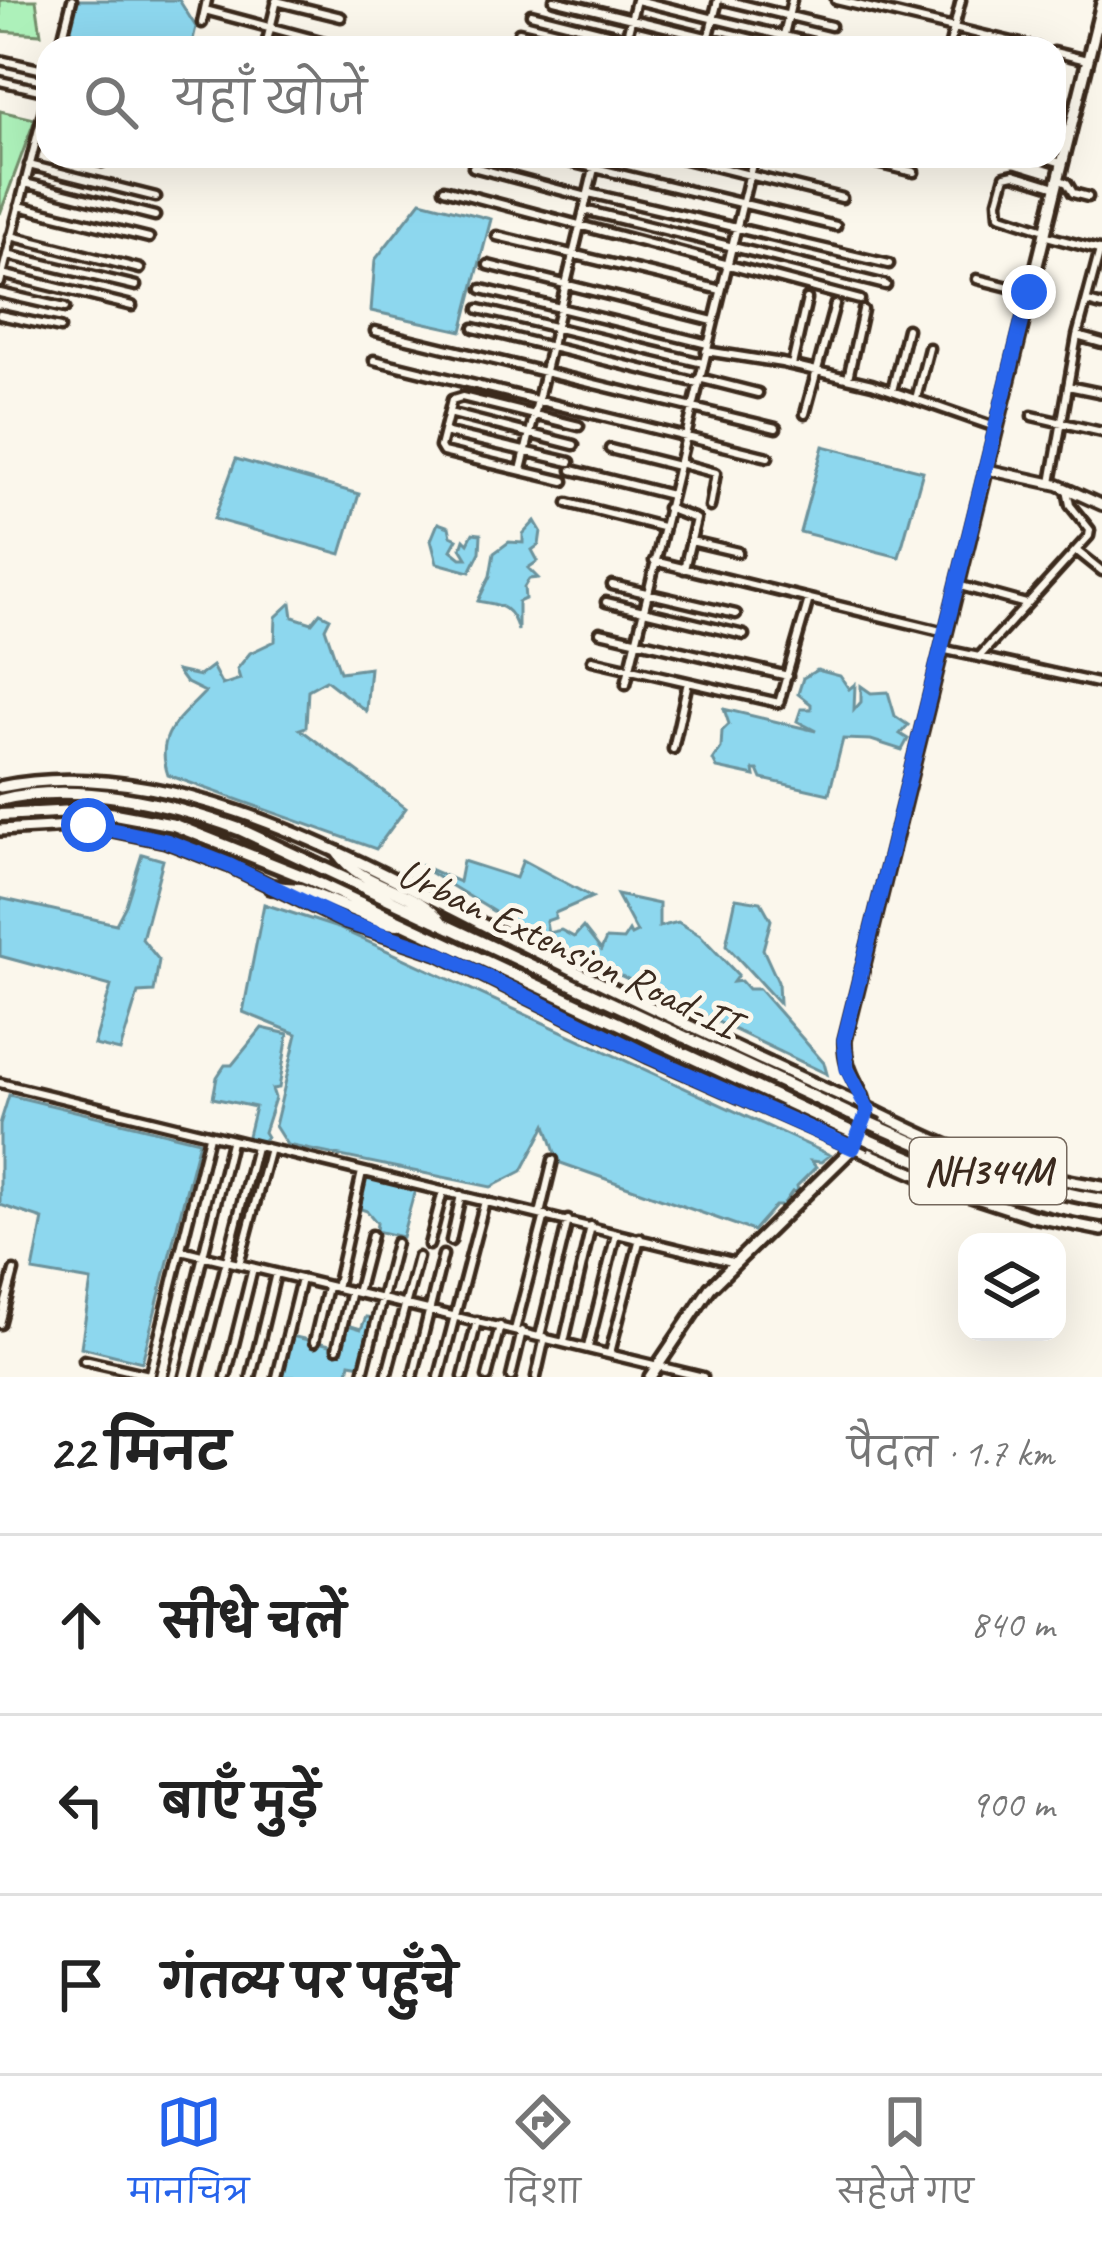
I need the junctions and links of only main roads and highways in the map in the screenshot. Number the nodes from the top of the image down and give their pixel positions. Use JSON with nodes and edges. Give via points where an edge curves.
{"nodes":[{"id":1,"x":1102,"y":3,"type":"edge"},
{"id":2,"x":1066,"y":147,"type":"edge"},
{"id":3,"x":1061,"y":168,"type":"edge"},
{"id":4,"x":0,"y":787,"type":"edge"},
{"id":5,"x":0,"y":800,"type":"edge"},
{"id":6,"x":0,"y":815,"type":"edge"},
{"id":7,"x":0,"y":830,"type":"edge"},
{"id":8,"x":338,"y":853,"type":"junction"},
{"id":9,"x":272,"y":887,"type":"junction"},
{"id":10,"x":408,"y":924,"type":"junction"},
{"id":11,"x":444,"y":926,"type":"junction"},
{"id":12,"x":867,"y":1107,"type":"junction"},
{"id":13,"x":853,"y":1148,"type":"junction"},
{"id":14,"x":1102,"y":1187,"type":"edge"},
{"id":15,"x":1102,"y":1200,"type":"edge"},
{"id":16,"x":1102,"y":1215,"type":"edge"},
{"id":17,"x":1102,"y":1230,"type":"edge"},
{"id":18,"x":650,"y":1377,"type":"edge"}],
"edges":[{"from":1,"to":2,"type":"main road"},
{"from":3,"to":12,"type":"main road","via":[[844,1040],[847,1069]]},
{"from":4,"to":8,"type":"main road","via":[[98,782],[182,794]]},
{"from":5,"to":11,"type":"highway","name":"Urban Extension Road-II","number":"NH344M","via":[[94,795],[179,807]]},
{"from":6,"to":10,"type":"highway","name":"Urban Extension Road-II","number":"NH344M","via":[[93,810],[174,825]]},
{"from":7,"to":9,"type":"main road","via":[[88,825],[166,841]]},
{"from":8,"to":11,"type":"highway","via":[[348,868],[431,908]]},
{"from":8,"to":12,"type":"main road"},
{"from":9,"to":10,"type":"highway"},
{"from":9,"to":13,"type":"main road","via":[[438,953]]},
{"from":10,"to":16,"type":"highway","name":"Urban Extension Road-II","number":"NH344M","bridge":true,"via":[[953,1176]]},
{"from":11,"to":15,"type":"highway","name":"Urban Extension Road-II","number":"NH344M","bridge":true,"via":[[958,1162]]},
{"from":12,"to":13,"type":"main road"},
{"from":12,"to":14,"type":"main road","via":[[961,1151]]},
{"from":13,"to":17,"type":"main road","via":[[952,1190]]},
{"from":13,"to":18,"type":"main road","via":[[710,1288]]}]}
